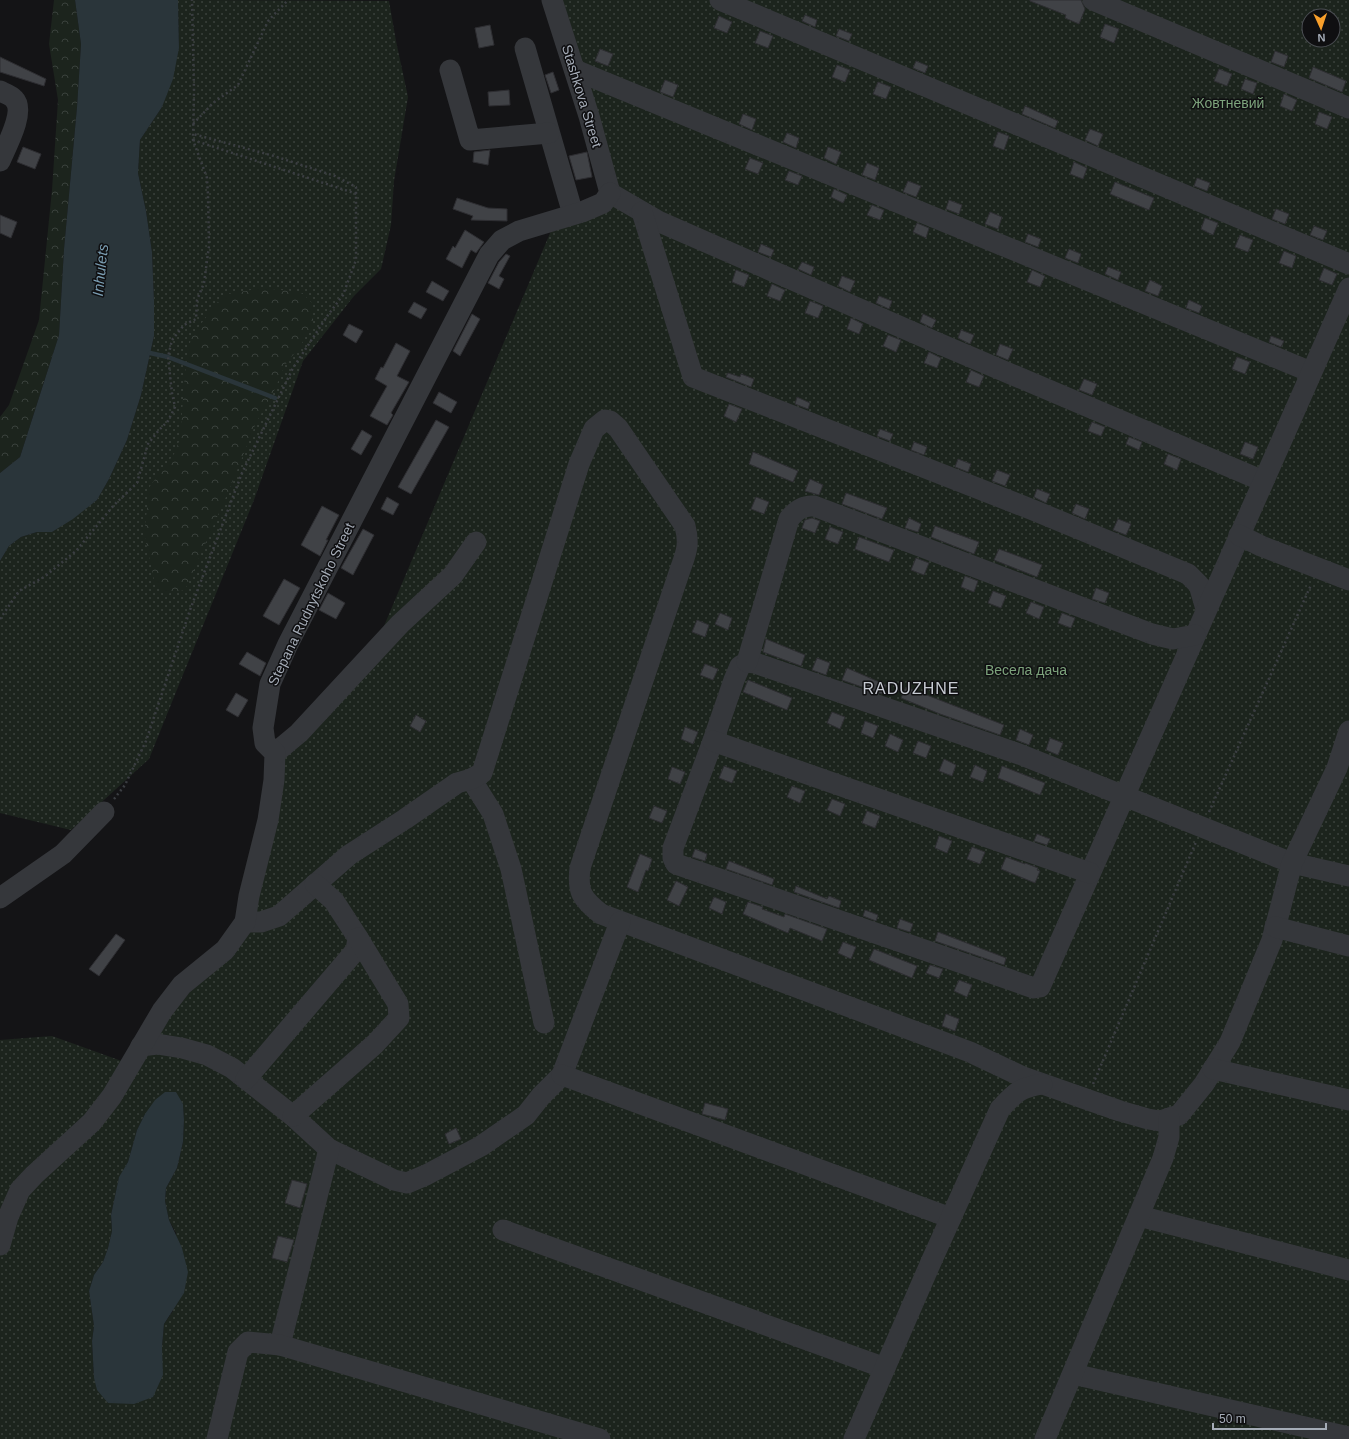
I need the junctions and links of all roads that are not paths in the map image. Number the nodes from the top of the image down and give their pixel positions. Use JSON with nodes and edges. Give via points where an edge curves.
{"nodes":[{"id":1,"x":552,"y":0,"type":"edge"},
{"id":2,"x":720,"y":0,"type":"edge"},
{"id":3,"x":1094,"y":0,"type":"edge"},
{"id":4,"x":525,"y":48,"type":"dead end"},
{"id":5,"x":450,"y":70,"type":"dead end"},
{"id":6,"x":575,"y":70,"type":"junction"},
{"id":7,"x":0,"y":91,"type":"edge"},
{"id":8,"x":1349,"y":108,"type":"edge"},
{"id":9,"x":549,"y":133,"type":"junction"},
{"id":10,"x":0,"y":161,"type":"edge"},
{"id":11,"x":610,"y":193,"type":"junction"},
{"id":12,"x":642,"y":212,"type":"junction"},
{"id":13,"x":572,"y":214,"type":"junction"},
{"id":14,"x":1349,"y":264,"type":"edge"},
{"id":15,"x":1349,"y":288,"type":"edge"},
{"id":16,"x":1312,"y":372,"type":"junction"},
{"id":17,"x":1263,"y":481,"type":"junction"},
{"id":18,"x":1239,"y":535,"type":"junction"},
{"id":19,"x":476,"y":542,"type":"dead end"},
{"id":20,"x":1349,"y":580,"type":"edge"},
{"id":21,"x":1206,"y":609,"type":"junction"},
{"id":22,"x":1195,"y":635,"type":"junction"},
{"id":23,"x":747,"y":662,"type":"junction"},
{"id":24,"x":1349,"y":731,"type":"edge"},
{"id":25,"x":713,"y":741,"type":"junction"},
{"id":26,"x":275,"y":753,"type":"junction"},
{"id":27,"x":471,"y":779,"type":"junction"},
{"id":28,"x":1123,"y":796,"type":"junction"},
{"id":29,"x":104,"y":812,"type":"road end"},
{"id":30,"x":1292,"y":862,"type":"junction"},
{"id":31,"x":1090,"y":873,"type":"junction"},
{"id":32,"x":1349,"y":876,"type":"edge"},
{"id":33,"x":315,"y":884,"type":"junction"},
{"id":34,"x":0,"y":898,"type":"edge"},
{"id":35,"x":245,"y":922,"type":"junction"},
{"id":36,"x":620,"y":922,"type":"junction"},
{"id":37,"x":1275,"y":927,"type":"junction"},
{"id":38,"x":358,"y":938,"type":"junction"},
{"id":39,"x":1349,"y":946,"type":"edge"},
{"id":40,"x":544,"y":1023,"type":"dead end"},
{"id":41,"x":141,"y":1046,"type":"junction"},
{"id":42,"x":1213,"y":1069,"type":"junction"},
{"id":43,"x":562,"y":1075,"type":"junction"},
{"id":44,"x":246,"y":1079,"type":"junction"},
{"id":45,"x":1042,"y":1084,"type":"junction"},
{"id":46,"x":1349,"y":1100,"type":"edge"},
{"id":47,"x":293,"y":1116,"type":"junction"},
{"id":48,"x":1169,"y":1118,"type":"junction"},
{"id":49,"x":329,"y":1149,"type":"junction"},
{"id":50,"x":1139,"y":1216,"type":"junction"},
{"id":51,"x":951,"y":1218,"type":"junction"},
{"id":52,"x":503,"y":1230,"type":"dead end"},
{"id":53,"x":0,"y":1245,"type":"edge"},
{"id":54,"x":1349,"y":1270,"type":"edge"},
{"id":55,"x":280,"y":1345,"type":"junction"},
{"id":56,"x":885,"y":1368,"type":"junction"},
{"id":57,"x":1073,"y":1374,"type":"junction"},
{"id":58,"x":1349,"y":1437,"type":"edge"},
{"id":59,"x":217,"y":1439,"type":"edge"},
{"id":60,"x":600,"y":1439,"type":"edge"},
{"id":61,"x":854,"y":1439,"type":"edge"},
{"id":62,"x":1045,"y":1439,"type":"edge"}],
"edges":[{"from":1,"to":6,"type":"street","name":"Stashkova Street"},
{"from":2,"to":14,"type":"street"},
{"from":3,"to":8,"type":"street"},
{"from":4,"to":9,"type":"street"},
{"from":5,"to":9,"type":"street","via":[[470,140]]},
{"from":6,"to":11,"type":"street","name":"Stashkova Street"},
{"from":6,"to":16,"type":"street"},
{"from":7,"to":10,"type":"street","via":[[14,99],[18,115]]},
{"from":9,"to":13,"type":"street"},
{"from":11,"to":12,"type":"street"},
{"from":11,"to":13,"type":"street","name":"Stepana Rudnytskoho Street","via":[[603,203]]},
{"from":12,"to":17,"type":"street","via":[[919,335]]},
{"from":12,"to":21,"type":"street","via":[[693,377],[1033,510],[1188,574],[1199,585]]},
{"from":13,"to":26,"type":"street","name":"Stepana Rudnytskoho Street","via":[[519,231],[502,240],[489,255],[288,644],[270,684],[263,728],[265,743]]},
{"from":15,"to":16,"type":"street"},
{"from":16,"to":17,"type":"street"},
{"from":17,"to":18,"type":"street"},
{"from":18,"to":20,"type":"street"},
{"from":18,"to":21,"type":"street"},
{"from":19,"to":26,"type":"street","via":[[453,575],[400,624],[299,734]]},
{"from":21,"to":22,"type":"street"},
{"from":22,"to":23,"type":"street","via":[[1173,639],[1152,634],[810,505],[796,510],[789,519]]},
{"from":22,"to":28,"type":"street"},
{"from":23,"to":25,"type":"street","via":[[740,666]]},
{"from":23,"to":28,"type":"street","via":[[1019,754]]},
{"from":24,"to":30,"type":"street","via":[[1337,768]]},
{"from":25,"to":31,"type":"street"},
{"from":25,"to":31,"type":"street","via":[[673,848],[676,864],[1034,988],[1040,987]]},
{"from":26,"to":35,"type":"street","via":[[268,820]]},
{"from":27,"to":33,"type":"street","via":[[457,783],[441,793],[349,855]]},
{"from":27,"to":36,"type":"street","via":[[482,773],[579,464],[594,429],[605,420],[610,421],[618,428],[676,513],[688,538],[687,550],[580,868],[578,882],[582,895],[601,914]]},
{"from":27,"to":40,"type":"street","via":[[493,814],[511,869]]},
{"from":28,"to":30,"type":"street"},
{"from":28,"to":31,"type":"street"},
{"from":29,"to":34,"type":"street","via":[[63,854]]},
{"from":30,"to":32,"type":"street"},
{"from":30,"to":37,"type":"street"},
{"from":33,"to":35,"type":"street","via":[[278,916],[261,922]]},
{"from":33,"to":38,"type":"street","via":[[334,901]]},
{"from":35,"to":41,"type":"street","via":[[225,950],[182,985],[162,1011]]},
{"from":36,"to":43,"type":"street"},
{"from":36,"to":45,"type":"street","via":[[970,1052]]},
{"from":37,"to":39,"type":"street"},
{"from":37,"to":42,"type":"street","via":[[1230,1042]]},
{"from":38,"to":44,"type":"street","via":[[356,950],[350,958]]},
{"from":38,"to":47,"type":"street","via":[[398,1004],[399,1018],[376,1044]]},
{"from":41,"to":44,"type":"street","via":[[157,1044],[207,1055],[232,1068]]},
{"from":41,"to":53,"type":"street","via":[[112,1096],[92,1122],[20,1190],[8,1217]]},
{"from":42,"to":46,"type":"street"},
{"from":42,"to":48,"type":"street","via":[[1179,1115]]},
{"from":43,"to":49,"type":"street","via":[[526,1115],[488,1142],[406,1183],[394,1180]]},
{"from":43,"to":51,"type":"street"},
{"from":44,"to":47,"type":"street"},
{"from":45,"to":48,"type":"street","via":[[1148,1119],[1160,1121]]},
{"from":45,"to":51,"type":"street","via":[[1016,1092],[1000,1109]]},
{"from":47,"to":49,"type":"street"},
{"from":48,"to":50,"type":"street","via":[[1169,1137],[1163,1158]]},
{"from":49,"to":55,"type":"street"},
{"from":50,"to":54,"type":"street"},
{"from":50,"to":57,"type":"street"},
{"from":51,"to":56,"type":"street"},
{"from":52,"to":56,"type":"street"},
{"from":55,"to":59,"type":"street","via":[[248,1342],[238,1352]]},
{"from":55,"to":60,"type":"street"},
{"from":56,"to":61,"type":"street"},
{"from":57,"to":58,"type":"street"},
{"from":57,"to":62,"type":"street"}]}
